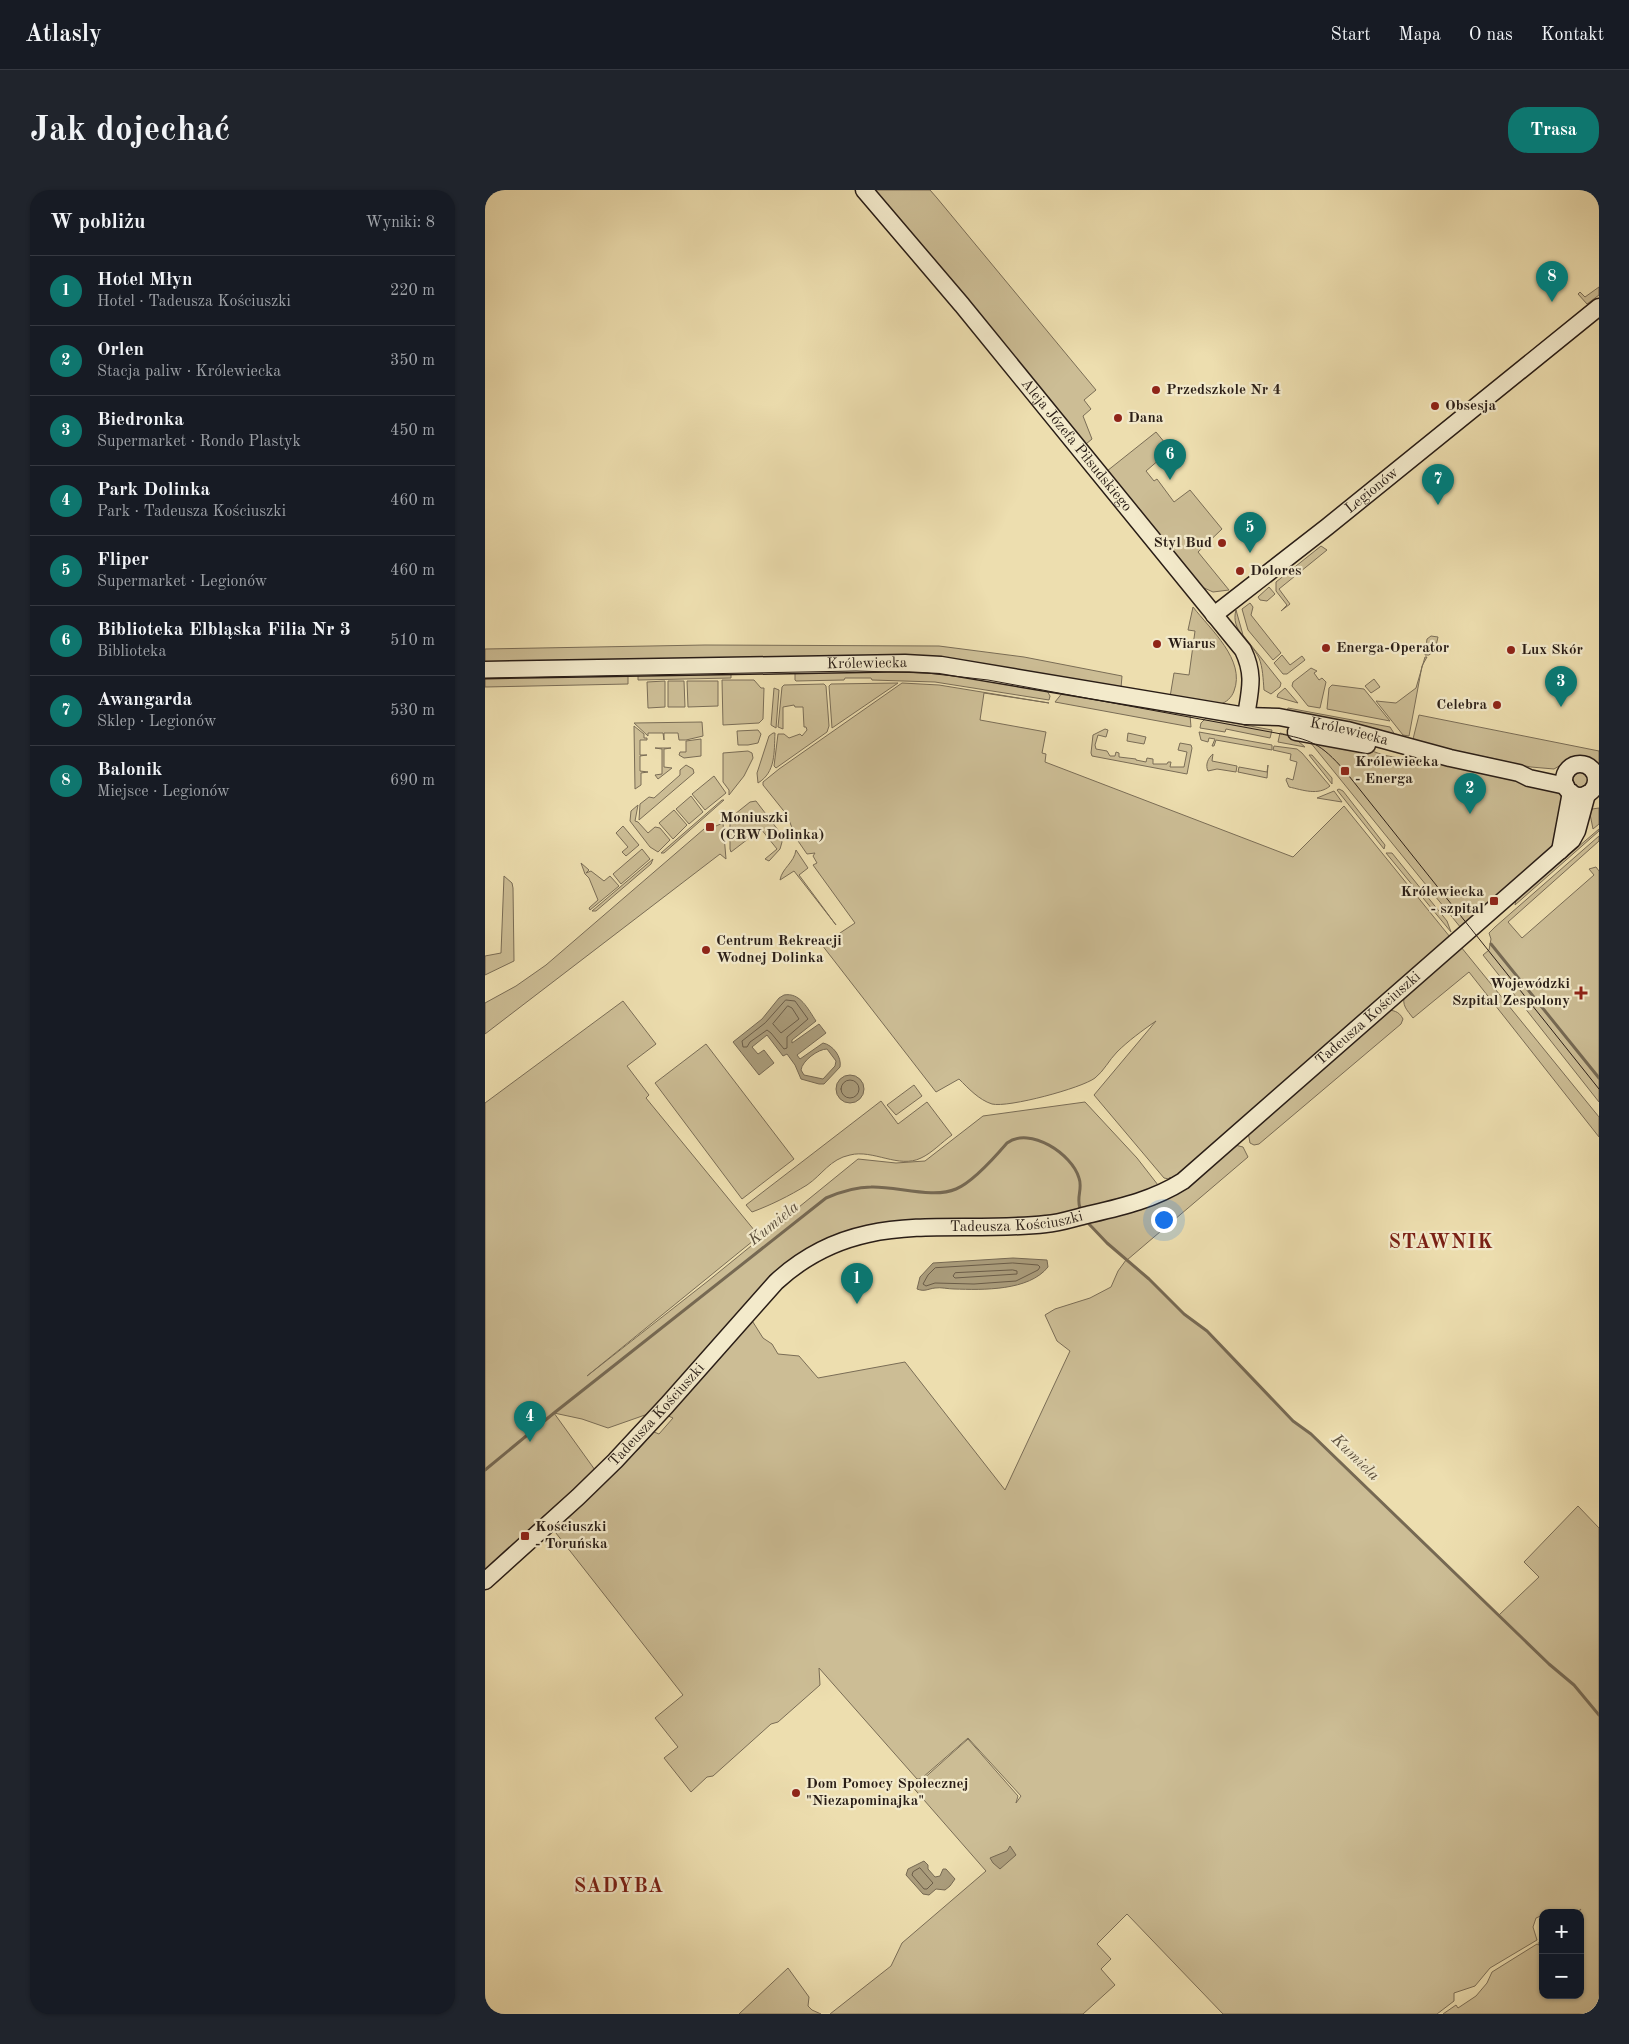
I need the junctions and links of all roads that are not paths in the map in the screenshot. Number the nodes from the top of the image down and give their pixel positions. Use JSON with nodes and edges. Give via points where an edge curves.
{"nodes":[{"id":1,"x":864,"y":190,"type":"edge"},
{"id":2,"x":1599,"y":306,"type":"edge"},
{"id":3,"x":1214,"y":615,"type":"junction"},
{"id":4,"x":485,"y":670,"type":"edge"},
{"id":5,"x":1246,"y":716,"type":"junction"},
{"id":6,"x":1585,"y":786,"type":"edge"},
{"id":7,"x":485,"y":1581,"type":"edge"}],
"edges":[{"from":1,"to":3,"type":"street","name":"Aleja Józefa Piłsudskiego","via":[[981,328]]},
{"from":2,"to":3,"type":"street","name":"Legionów"},
{"from":3,"to":5,"type":"street","name":"Aleja Józefa Piłsudskiego","via":[[1243,650],[1250,664]]},
{"from":4,"to":5,"type":"street","name":"Królewiecka","via":[[923,664],[972,669]]},
{"from":5,"to":6,"type":"street","name":"Królewiecka","via":[[1279,717],[1347,730],[1450,758],[1519,772],[1530,771]]},
{"from":6,"to":7,"type":"street","name":"Tadeusza Kościuszki","via":[[1560,851],[1188,1176],[1147,1199],[1069,1220],[1046,1224],[892,1229],[855,1236],[809,1257],[776,1282],[599,1477]]}]}
